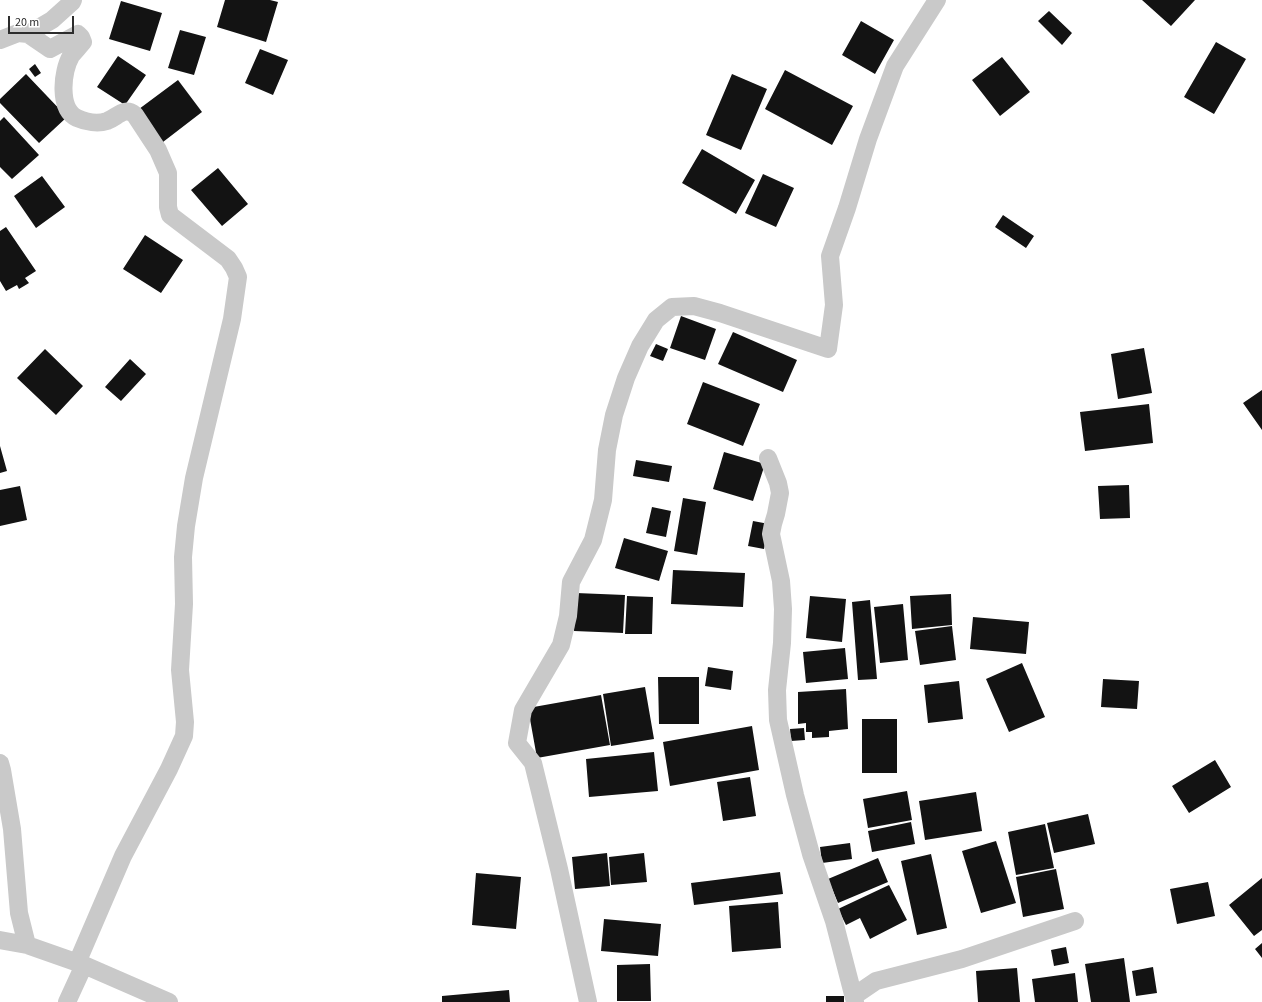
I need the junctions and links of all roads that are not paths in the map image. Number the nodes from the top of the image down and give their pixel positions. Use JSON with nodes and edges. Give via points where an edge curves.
{"nodes":[{"id":1,"x":73,"y":0,"type":"edge"},
{"id":2,"x":937,"y":0,"type":"edge"},
{"id":3,"x":28,"y":34,"type":"junction"},
{"id":4,"x":0,"y":40,"type":"edge"},
{"id":5,"x":768,"y":458,"type":"dead end"},
{"id":6,"x":0,"y":764,"type":"edge"},
{"id":7,"x":1075,"y":921,"type":"dead end"},
{"id":8,"x":0,"y":940,"type":"edge"},
{"id":9,"x":27,"y":945,"type":"junction"},
{"id":10,"x":81,"y":964,"type":"junction"},
{"id":11,"x":854,"y":999,"type":"edge"},
{"id":12,"x":67,"y":1002,"type":"edge"},
{"id":13,"x":169,"y":1002,"type":"edge"},
{"id":14,"x":588,"y":1002,"type":"edge"}],
"edges":[{"from":1,"to":3,"type":"street","via":[[52,20]]},
{"from":2,"to":14,"type":"street","via":[[895,66],[830,256],[834,305],[828,349],[694,306],[672,307],[656,320],[640,346],[626,378],[614,415],[607,450],[603,500],[593,540],[571,582],[568,616],[561,645],[523,710],[517,743],[533,763]]},
{"from":3,"to":4,"type":"street","via":[[18,33]]},
{"from":3,"to":10,"type":"street","via":[[50,49],[78,34],[81,37],[83,42],[71,57],[64,76],[64,97],[68,110],[73,116],[91,122],[107,121],[125,111],[135,115],[158,150],[168,173],[170,215],[228,259],[238,277],[232,319],[194,478],[186,526],[180,670],[184,736],[123,856]]},
{"from":5,"to":11,"type":"street","via":[[780,493],[772,534],[781,581],[783,609],[777,690],[778,720],[794,795],[834,921]]},
{"from":6,"to":9,"type":"street","via":[[12,829],[19,913]]},
{"from":7,"to":11,"type":"street","via":[[962,959],[876,981]]},
{"from":8,"to":9,"type":"street"},
{"from":9,"to":10,"type":"street"},
{"from":10,"to":12,"type":"street"},
{"from":10,"to":13,"type":"street"}]}
